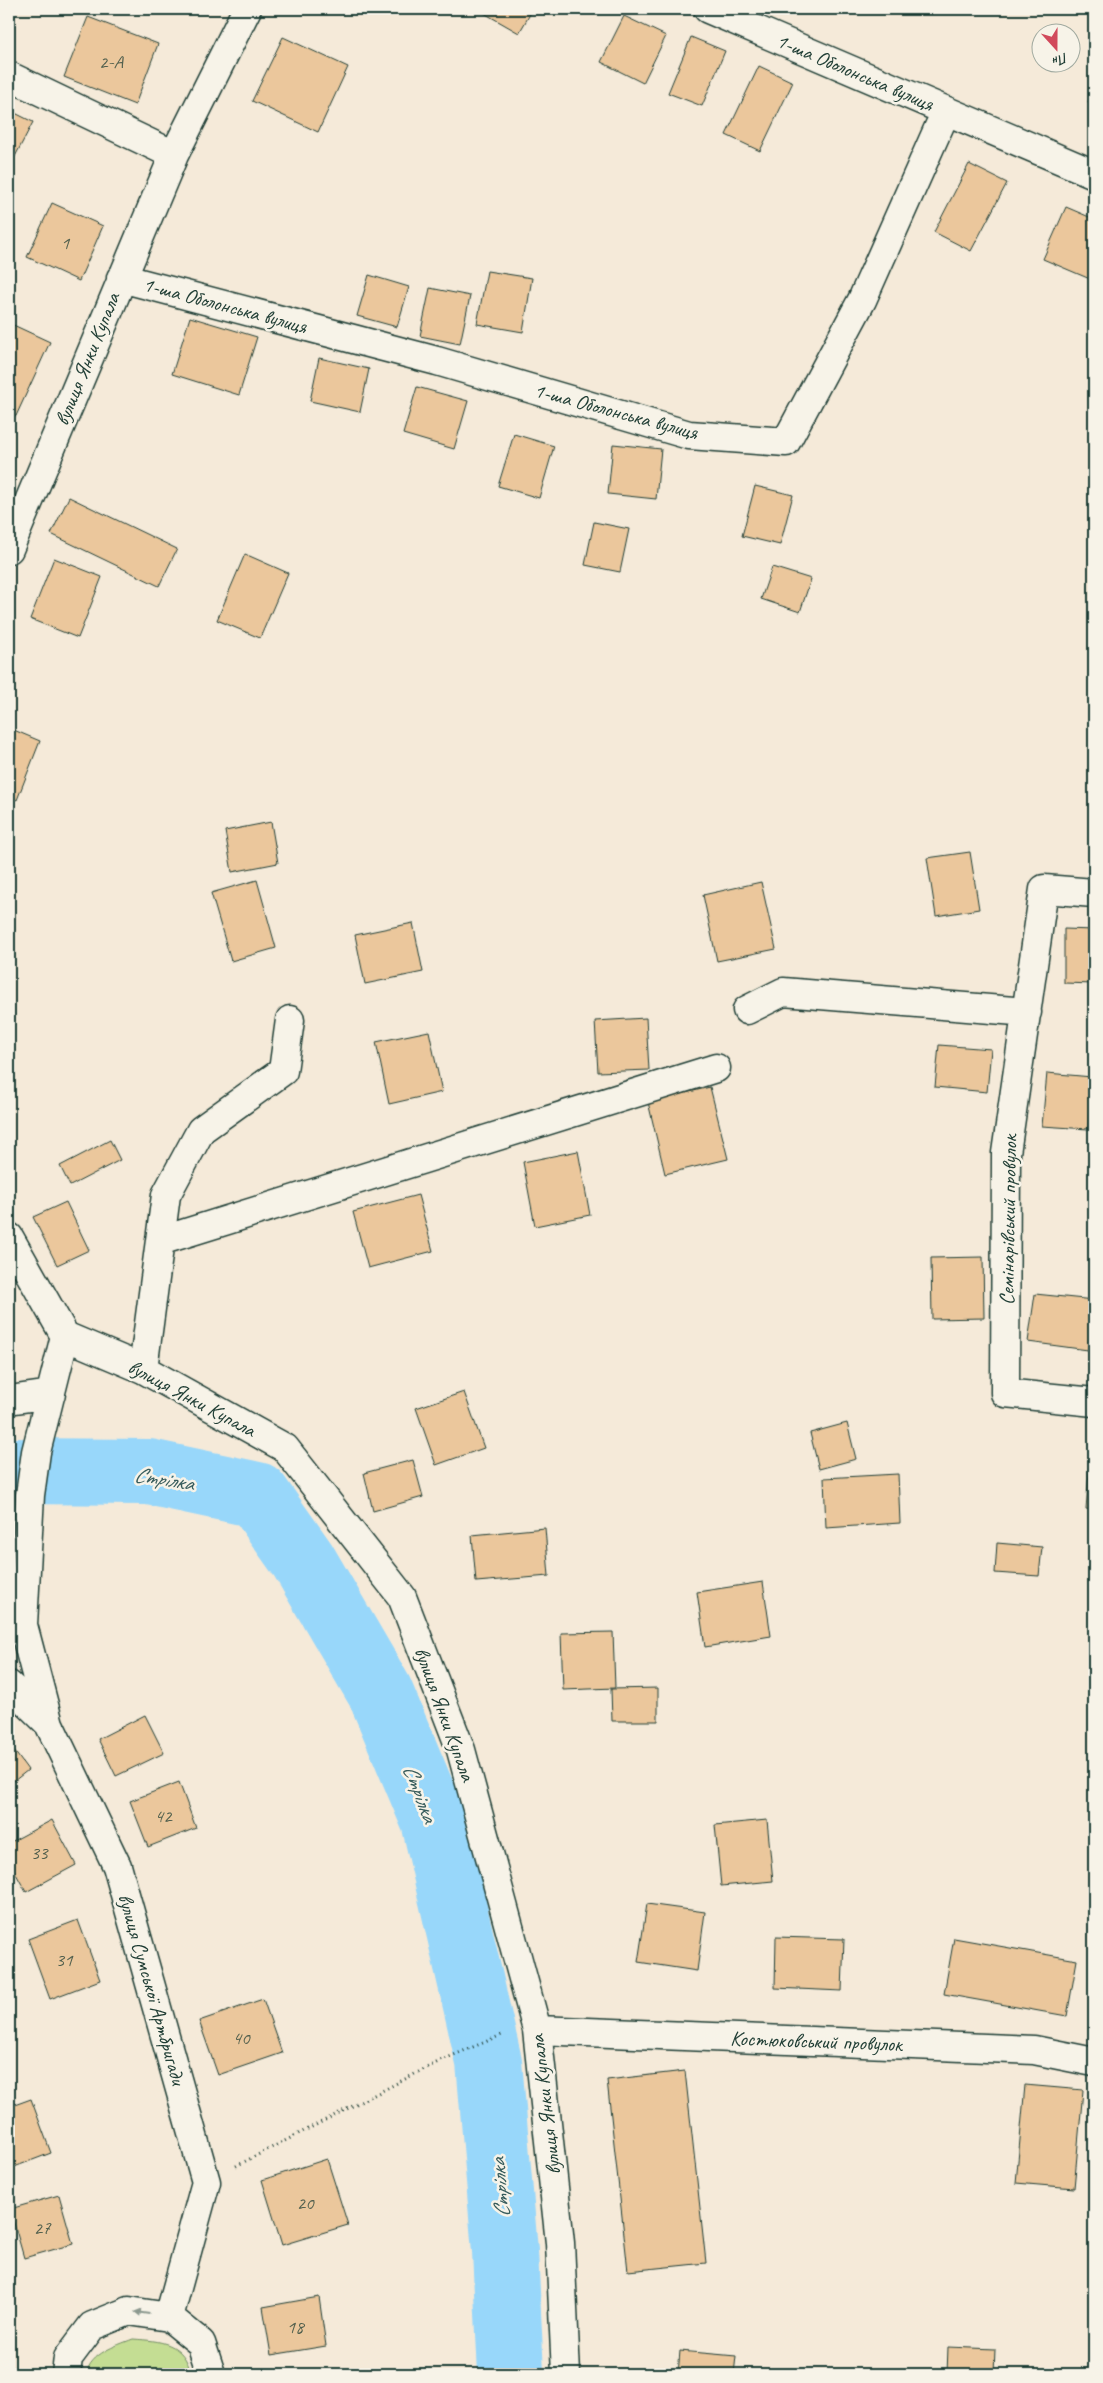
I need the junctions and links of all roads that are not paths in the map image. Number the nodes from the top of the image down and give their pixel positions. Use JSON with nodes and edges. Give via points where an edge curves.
{"nodes":[{"id":1,"x":247,"y":9,"type":"edge"},
{"id":2,"x":708,"y":9,"type":"edge"},
{"id":3,"x":9,"y":76,"type":"edge"},
{"id":4,"x":946,"y":111,"type":"junction"},
{"id":5,"x":174,"y":155,"type":"junction"},
{"id":6,"x":1094,"y":174,"type":"edge"},
{"id":7,"x":121,"y":278,"type":"junction"},
{"id":8,"x":9,"y":549,"type":"edge"},
{"id":9,"x":1094,"y":893,"type":"edge"},
{"id":10,"x":747,"y":1010,"type":"dead end"},
{"id":11,"x":1027,"y":1012,"type":"junction"},
{"id":12,"x":290,"y":1020,"type":"dead end"},
{"id":13,"x":716,"y":1068,"type":"dead end"},
{"id":14,"x":9,"y":1237,"type":"edge"},
{"id":15,"x":160,"y":1241,"type":"junction"},
{"id":16,"x":65,"y":1336,"type":"junction"},
{"id":17,"x":143,"y":1369,"type":"junction"},
{"id":18,"x":51,"y":1394,"type":"junction"},
{"id":19,"x":9,"y":1400,"type":"edge"},
{"id":20,"x":1094,"y":1402,"type":"edge"},
{"id":21,"x":9,"y":1686,"type":"edge"},
{"id":22,"x":48,"y":1724,"type":"junction"},
{"id":23,"x":537,"y":2030,"type":"junction"},
{"id":24,"x":1094,"y":2062,"type":"edge"},
{"id":25,"x":169,"y":2317,"type":"junction"},
{"id":26,"x":66,"y":2374,"type":"edge"},
{"id":27,"x":211,"y":2374,"type":"edge"},
{"id":28,"x":566,"y":2374,"type":"edge"}],
"edges":[{"from":1,"to":5,"type":"street","name":"вулиця Янки Купала"},
{"from":2,"to":4,"type":"street","name":"1-ша Оболонська вулиця"},
{"from":3,"to":5,"type":"street"},
{"from":4,"to":6,"type":"street","name":"1-ша Оболонська вулиця"},
{"from":4,"to":7,"type":"street","name":"1-ша Оболонська вулиця","via":[[862,300],[786,442],[689,435],[436,361]]},
{"from":5,"to":7,"type":"street","name":"вулиця Янки Купала"},
{"from":7,"to":8,"type":"street","name":"вулиця Янки Купала"},
{"from":9,"to":11,"type":"street","name":"Семінарівський провулок","via":[[1044,889]]},
{"from":10,"to":11,"type":"street","via":[[783,992]]},
{"from":11,"to":20,"type":"street","name":"Семінарівський провулок","via":[[1006,1154],[1005,1393]]},
{"from":12,"to":15,"type":"street","via":[[283,1071],[201,1130],[166,1195]]},
{"from":13,"to":15,"type":"street"},
{"from":14,"to":16,"type":"street"},
{"from":15,"to":17,"type":"street"},
{"from":16,"to":17,"type":"street","name":"вулиця Янки Купала"},
{"from":16,"to":18,"type":"street"},
{"from":17,"to":23,"type":"street","name":"вулиця Янки Купала","via":[[285,1448],[402,1596],[461,1750]]},
{"from":18,"to":19,"type":"street"},
{"from":18,"to":22,"type":"street","via":[[36,1452],[30,1496],[23,1625]]},
{"from":21,"to":22,"type":"street","name":"вулиця Сумської Артбригади"},
{"from":22,"to":25,"type":"street","name":"вулиця Сумської Артбригади","via":[[117,1866],[206,2182]]},
{"from":23,"to":24,"type":"street","name":"Костюковський провулок","via":[[1034,2050]]},
{"from":23,"to":28,"type":"street","name":"вулиця Янки Купала","via":[[560,2243]]},
{"from":25,"to":26,"type":"street","one_way":true,"via":[[129,2311],[92,2326],[68,2358]]},
{"from":25,"to":27,"type":"street","via":[[201,2343]]}]}
